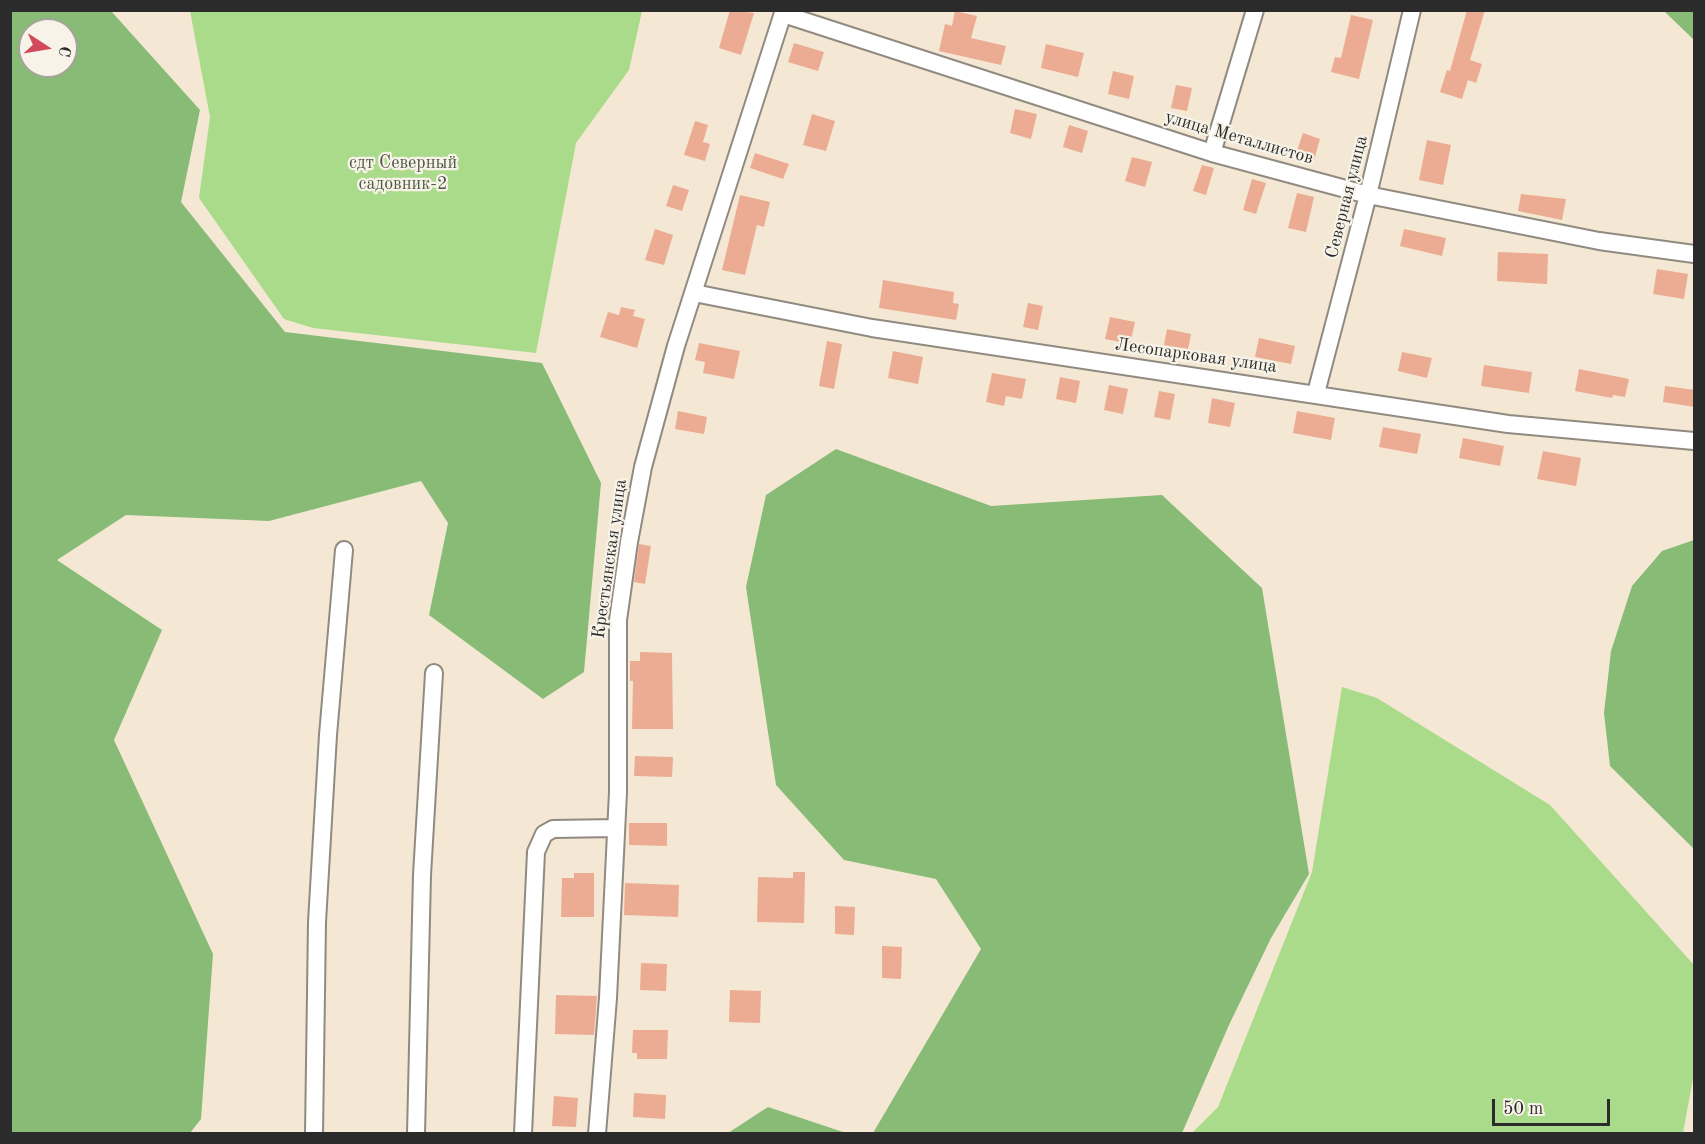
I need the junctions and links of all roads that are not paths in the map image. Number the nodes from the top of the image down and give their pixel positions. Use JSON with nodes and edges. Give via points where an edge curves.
{"nodes":[{"id":1,"x":1255,"y":10,"type":"edge"},
{"id":2,"x":1412,"y":10,"type":"edge"},
{"id":3,"x":784,"y":12,"type":"edge"},
{"id":4,"x":1212,"y":153,"type":"junction"},
{"id":5,"x":1368,"y":195,"type":"junction"},
{"id":6,"x":1695,"y":254,"type":"edge"},
{"id":7,"x":694,"y":293,"type":"junction"},
{"id":8,"x":1316,"y":393,"type":"junction"},
{"id":9,"x":1695,"y":441,"type":"edge"},
{"id":10,"x":344,"y":550,"type":"dead end"},
{"id":11,"x":434,"y":673,"type":"dead end"},
{"id":12,"x":616,"y":828,"type":"junction"},
{"id":13,"x":314,"y":1134,"type":"edge"},
{"id":14,"x":416,"y":1134,"type":"edge"},
{"id":15,"x":523,"y":1134,"type":"edge"},
{"id":16,"x":597,"y":1134,"type":"edge"}],
"edges":[{"from":1,"to":4,"type":"street"},
{"from":2,"to":5,"type":"street","name":"Северная улица"},
{"from":3,"to":4,"type":"street","name":"улица Металлистов"},
{"from":3,"to":7,"type":"street","name":"Крестьянская улица"},
{"from":4,"to":5,"type":"street","name":"улица Металлистов"},
{"from":5,"to":6,"type":"street","name":"улица Металлистов","via":[[1599,242]]},
{"from":5,"to":8,"type":"street","name":"Северная улица"},
{"from":7,"to":8,"type":"street","name":"Лесопарковая улица","via":[[872,328]]},
{"from":7,"to":12,"type":"street","name":"Крестьянская улица","via":[[643,467],[629,542],[618,620]]},
{"from":8,"to":9,"type":"street","name":"Лесопарковая улица","via":[[1508,424]]},
{"from":10,"to":13,"type":"street","via":[[318,910]]},
{"from":11,"to":14,"type":"street","via":[[422,875]]},
{"from":12,"to":15,"type":"street","via":[[553,829],[544,834],[536,852]]},
{"from":12,"to":16,"type":"street","name":"Крестьянская улица","via":[[609,998]]}]}
